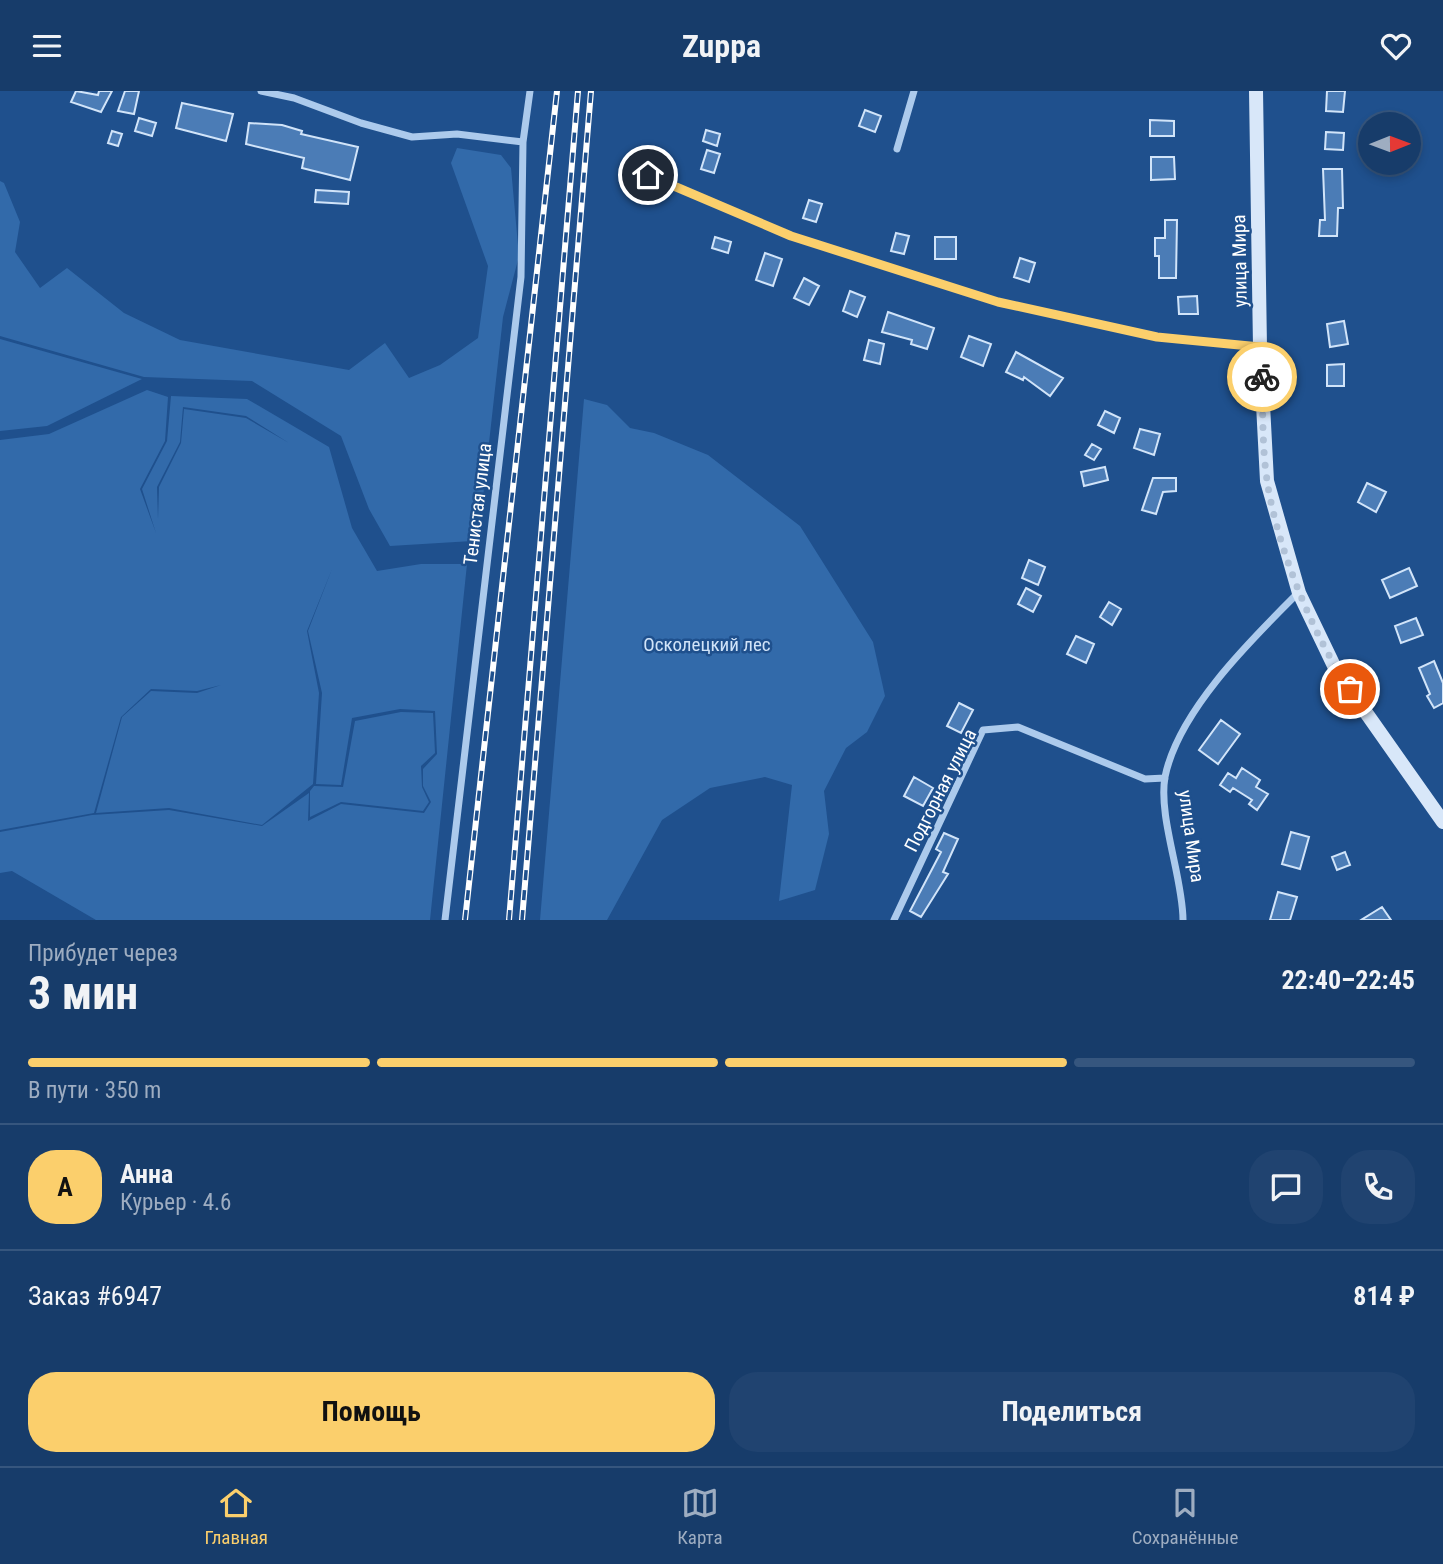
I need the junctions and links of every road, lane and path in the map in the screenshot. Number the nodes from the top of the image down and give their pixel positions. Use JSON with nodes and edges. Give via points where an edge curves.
{"nodes":[{"id":1,"x":261,"y":91,"type":"edge"},
{"id":2,"x":530,"y":91,"type":"edge"},
{"id":3,"x":914,"y":91,"type":"edge"},
{"id":4,"x":1256,"y":91,"type":"edge"},
{"id":5,"x":523,"y":142,"type":"junction"},
{"id":6,"x":897,"y":149,"type":"dead end"},
{"id":7,"x":624,"y":165,"type":"dead end"},
{"id":8,"x":1260,"y":347,"type":"junction"},
{"id":9,"x":1299,"y":593,"type":"junction"},
{"id":10,"x":1165,"y":778,"type":"junction"},
{"id":11,"x":1443,"y":822,"type":"edge"},
{"id":12,"x":445,"y":920,"type":"edge"},
{"id":13,"x":894,"y":920,"type":"edge"},
{"id":14,"x":1184,"y":920,"type":"edge"}],
"edges":[{"from":1,"to":5,"type":"street","via":[[412,137],[457,134]]},
{"from":2,"to":5,"type":"street","name":"Тенистая улица"},
{"from":3,"to":6,"type":"street"},
{"from":4,"to":8,"type":"main road","name":"улица Мира"},
{"from":5,"to":12,"type":"street","name":"Тенистая улица","via":[[521,277]]},
{"from":7,"to":8,"type":"street","via":[[791,236],[998,302],[1157,337]]},
{"from":8,"to":9,"type":"main road","name":"улица Мира","via":[[1267,481]]},
{"from":9,"to":10,"type":"street","name":"улица Мира","via":[[1241,650],[1211,689],[1182,734]]},
{"from":9,"to":11,"type":"main road","name":"улица Мира","via":[[1336,670]]},
{"from":10,"to":13,"type":"street","name":"Подгорная улица","via":[[1145,779],[1018,727],[983,730]]},
{"from":10,"to":14,"type":"street","name":"улица Мира"}]}
